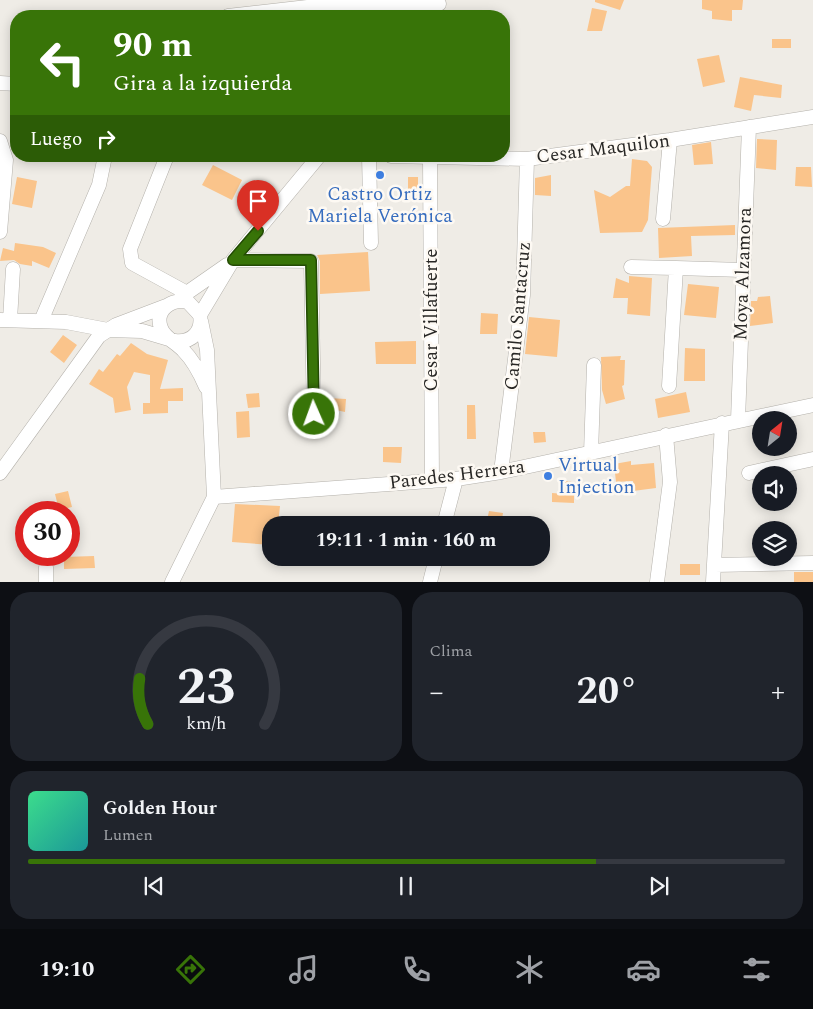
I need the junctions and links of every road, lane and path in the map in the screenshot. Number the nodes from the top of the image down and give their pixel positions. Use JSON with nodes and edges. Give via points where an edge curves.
{"nodes":[{"id":1,"x":440,"y":2,"type":"edge"},
{"id":2,"x":316,"y":3,"type":"edge"},
{"id":3,"x":269,"y":10,"type":"edge"},
{"id":4,"x":813,"y":116,"type":"edge"},
{"id":5,"x":749,"y":127,"type":"junction"},
{"id":6,"x":670,"y":140,"type":"junction"},
{"id":7,"x":0,"y":141,"type":"edge"},
{"id":8,"x":510,"y":159,"type":"edge"},
{"id":9,"x":527,"y":159,"type":"junction"},
{"id":10,"x":104,"y":162,"type":"edge"},
{"id":11,"x":166,"y":162,"type":"edge"},
{"id":12,"x":314,"y":162,"type":"edge"},
{"id":13,"x":369,"y":162,"type":"edge"},
{"id":14,"x":430,"y":162,"type":"edge"},
{"id":15,"x":663,"y":219,"type":"dead end"},
{"id":16,"x":0,"y":232,"type":"edge"},
{"id":17,"x":371,"y":243,"type":"dead end"},
{"id":18,"x":233,"y":260,"type":"junction"},
{"id":19,"x":632,"y":267,"type":"dead end"},
{"id":20,"x":13,"y":268,"type":"dead end"},
{"id":21,"x":676,"y":268,"type":"junction"},
{"id":22,"x":743,"y":270,"type":"junction"},
{"id":23,"x":177,"y":300,"type":"junction"},
{"id":24,"x":200,"y":318,"type":"junction"},
{"id":25,"x":5,"y":320,"type":"edge"},
{"id":26,"x":41,"y":321,"type":"junction"},
{"id":27,"x":108,"y":330,"type":"junction"},
{"id":28,"x":173,"y":340,"type":"junction"},
{"id":29,"x":594,"y":364,"type":"dead end"},
{"id":30,"x":669,"y":386,"type":"dead end"},
{"id":31,"x":208,"y":392,"type":"junction"},
{"id":32,"x":813,"y":405,"type":"edge"},
{"id":33,"x":314,"y":414,"type":"dead end"},
{"id":34,"x":738,"y":420,"type":"junction"},
{"id":35,"x":722,"y":423,"type":"junction"},
{"id":36,"x":666,"y":435,"type":"junction"},
{"id":37,"x":591,"y":453,"type":"junction"},
{"id":38,"x":813,"y":458,"type":"edge"},
{"id":39,"x":501,"y":472,"type":"junction"},
{"id":40,"x":0,"y":473,"type":"edge"},
{"id":41,"x":749,"y":473,"type":"dead end"},
{"id":42,"x":456,"y":479,"type":"junction"},
{"id":43,"x":432,"y":481,"type":"junction"},
{"id":44,"x":214,"y":497,"type":"junction"},
{"id":45,"x":446,"y":516,"type":"edge"},
{"id":46,"x":813,"y":563,"type":"edge"},
{"id":47,"x":715,"y":565,"type":"junction"},
{"id":48,"x":434,"y":566,"type":"edge"},
{"id":49,"x":46,"y":567,"type":"dead end"},
{"id":50,"x":46,"y":582,"type":"edge"},
{"id":51,"x":172,"y":582,"type":"edge"},
{"id":52,"x":430,"y":582,"type":"edge"},
{"id":53,"x":657,"y":582,"type":"edge"},
{"id":54,"x":713,"y":582,"type":"edge"}],
"edges":[{"from":1,"to":2,"type":"street"},
{"from":2,"to":3,"type":"street"},
{"from":4,"to":5,"type":"street","name":"Cesar Maquilon"},
{"from":5,"to":6,"type":"street","name":"Cesar Maquilon"},
{"from":5,"to":22,"type":"street","name":"Moya Alzamora"},
{"from":6,"to":9,"type":"street","name":"Cesar Maquilon"},
{"from":6,"to":15,"type":"street"},
{"from":7,"to":16,"type":"street","via":[[6,160]]},
{"from":8,"to":9,"type":"street","name":"Cesar Maquilon"},
{"from":9,"to":39,"type":"street","name":"Camilo Santacruz","via":[[523,295]]},
{"from":10,"to":26,"type":"street","via":[[99,185]]},
{"from":11,"to":23,"type":"street","via":[[130,249],[130,257],[132,263]]},
{"from":12,"to":18,"type":"street"},
{"from":13,"to":17,"type":"street"},
{"from":14,"to":43,"type":"street","name":"Cesar Villafuerte"},
{"from":18,"to":23,"type":"street"},
{"from":18,"to":24,"type":"street"},
{"from":18,"to":33,"type":"street","via":[[311,260]]},
{"from":19,"to":21,"type":"street"},
{"from":20,"to":25,"type":"street"},
{"from":21,"to":22,"type":"street"},
{"from":21,"to":30,"type":"street"},
{"from":22,"to":34,"type":"street","name":"Moya Alzamora"},
{"from":23,"to":24,"type":"street","via":[[188,302]]},
{"from":23,"to":27,"type":"street"},
{"from":23,"to":28,"type":"street","via":[[159,320],[165,335]]},
{"from":24,"to":28,"type":"street","via":[[193,338],[181,342]]},
{"from":24,"to":31,"type":"street","via":[[207,350]]},
{"from":25,"to":26,"type":"street"},
{"from":26,"to":27,"type":"street","via":[[81,323]]},
{"from":27,"to":28,"type":"street","via":[[142,331]]},
{"from":27,"to":40,"type":"street","via":[[92,344]]},
{"from":28,"to":31,"type":"street","via":[[194,364]]},
{"from":29,"to":37,"type":"street"},
{"from":31,"to":44,"type":"street"},
{"from":32,"to":34,"type":"street","name":"Paredes Herrera"},
{"from":34,"to":35,"type":"street","name":"Paredes Herrera"},
{"from":35,"to":36,"type":"street","name":"Paredes Herrera"},
{"from":35,"to":47,"type":"street"},
{"from":36,"to":37,"type":"street","name":"Paredes Herrera"},
{"from":36,"to":53,"type":"street","via":[[670,482]]},
{"from":37,"to":39,"type":"street","name":"Paredes Herrera"},
{"from":38,"to":41,"type":"street"},
{"from":39,"to":42,"type":"street","name":"Paredes Herrera"},
{"from":42,"to":43,"type":"street","name":"Paredes Herrera"},
{"from":42,"to":45,"type":"street"},
{"from":43,"to":44,"type":"street","name":"Paredes Herrera"},
{"from":44,"to":51,"type":"street"},
{"from":46,"to":47,"type":"street"},
{"from":47,"to":54,"type":"street"},
{"from":48,"to":52,"type":"street"},
{"from":49,"to":50,"type":"street"}]}
